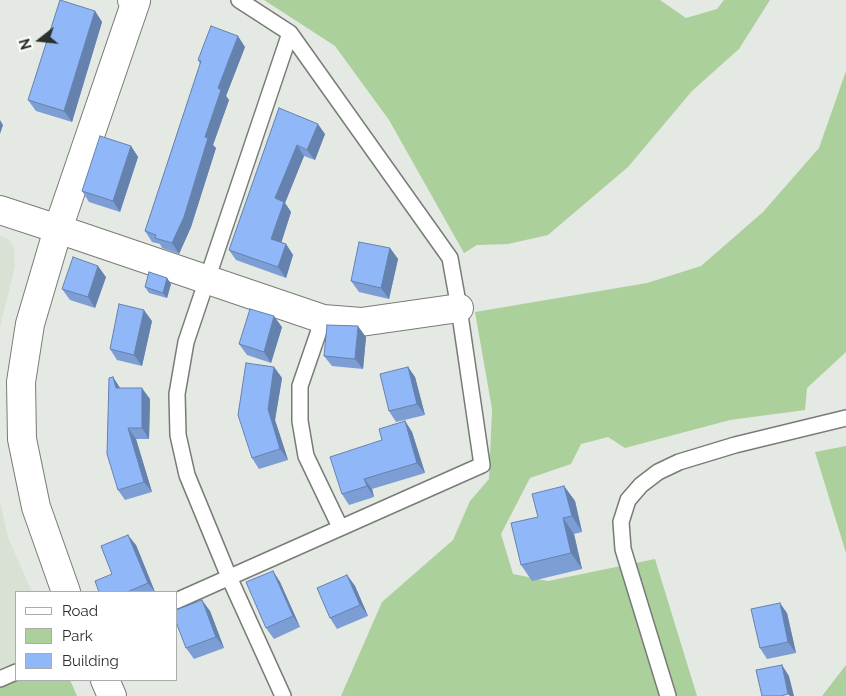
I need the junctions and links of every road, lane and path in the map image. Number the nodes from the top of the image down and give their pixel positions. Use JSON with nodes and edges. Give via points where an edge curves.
{"nodes":[{"id":1,"x":135,"y":0,"type":"edge"},
{"id":2,"x":239,"y":0,"type":"edge"},
{"id":3,"x":290,"y":33,"type":"junction"},
{"id":4,"x":0,"y":210,"type":"edge"},
{"id":5,"x":58,"y":229,"type":"junction"},
{"id":6,"x":206,"y":279,"type":"junction"},
{"id":7,"x":460,"y":308,"type":"junction"},
{"id":8,"x":323,"y":319,"type":"junction"},
{"id":9,"x":846,"y":418,"type":"edge"},
{"id":10,"x":340,"y":527,"type":"junction"},
{"id":11,"x":229,"y":578,"type":"junction"},
{"id":12,"x":66,"y":591,"type":"edge"},
{"id":13,"x":178,"y":600,"type":"edge"},
{"id":14,"x":15,"y":672,"type":"edge"},
{"id":15,"x":0,"y":679,"type":"edge"},
{"id":16,"x":105,"y":681,"type":"edge"},
{"id":17,"x":112,"y":696,"type":"edge"},
{"id":18,"x":283,"y":696,"type":"edge"},
{"id":19,"x":668,"y":696,"type":"edge"}],
"edges":[{"from":1,"to":5,"type":"street"},
{"from":2,"to":3,"type":"lane"},
{"from":3,"to":6,"type":"lane"},
{"from":3,"to":7,"type":"lane","via":[[450,258]]},
{"from":4,"to":5,"type":"street"},
{"from":5,"to":6,"type":"street"},
{"from":5,"to":12,"type":"street","via":[[30,324],[21,382],[22,439],[36,507]]},
{"from":6,"to":8,"type":"street"},
{"from":6,"to":11,"type":"lane","via":[[186,342],[177,394],[178,435],[187,475]]},
{"from":7,"to":8,"type":"street","via":[[361,322]]},
{"from":7,"to":10,"type":"lane","via":[[482,464]]},
{"from":8,"to":10,"type":"lane","via":[[300,386],[300,421],[306,456]]},
{"from":9,"to":19,"type":"lane","via":[[679,462],[641,484],[628,500],[621,522],[623,549]]},
{"from":10,"to":11,"type":"lane"},
{"from":11,"to":13,"type":"lane"},
{"from":11,"to":18,"type":"lane"},
{"from":14,"to":15,"type":"lane"},
{"from":16,"to":17,"type":"street"}]}
